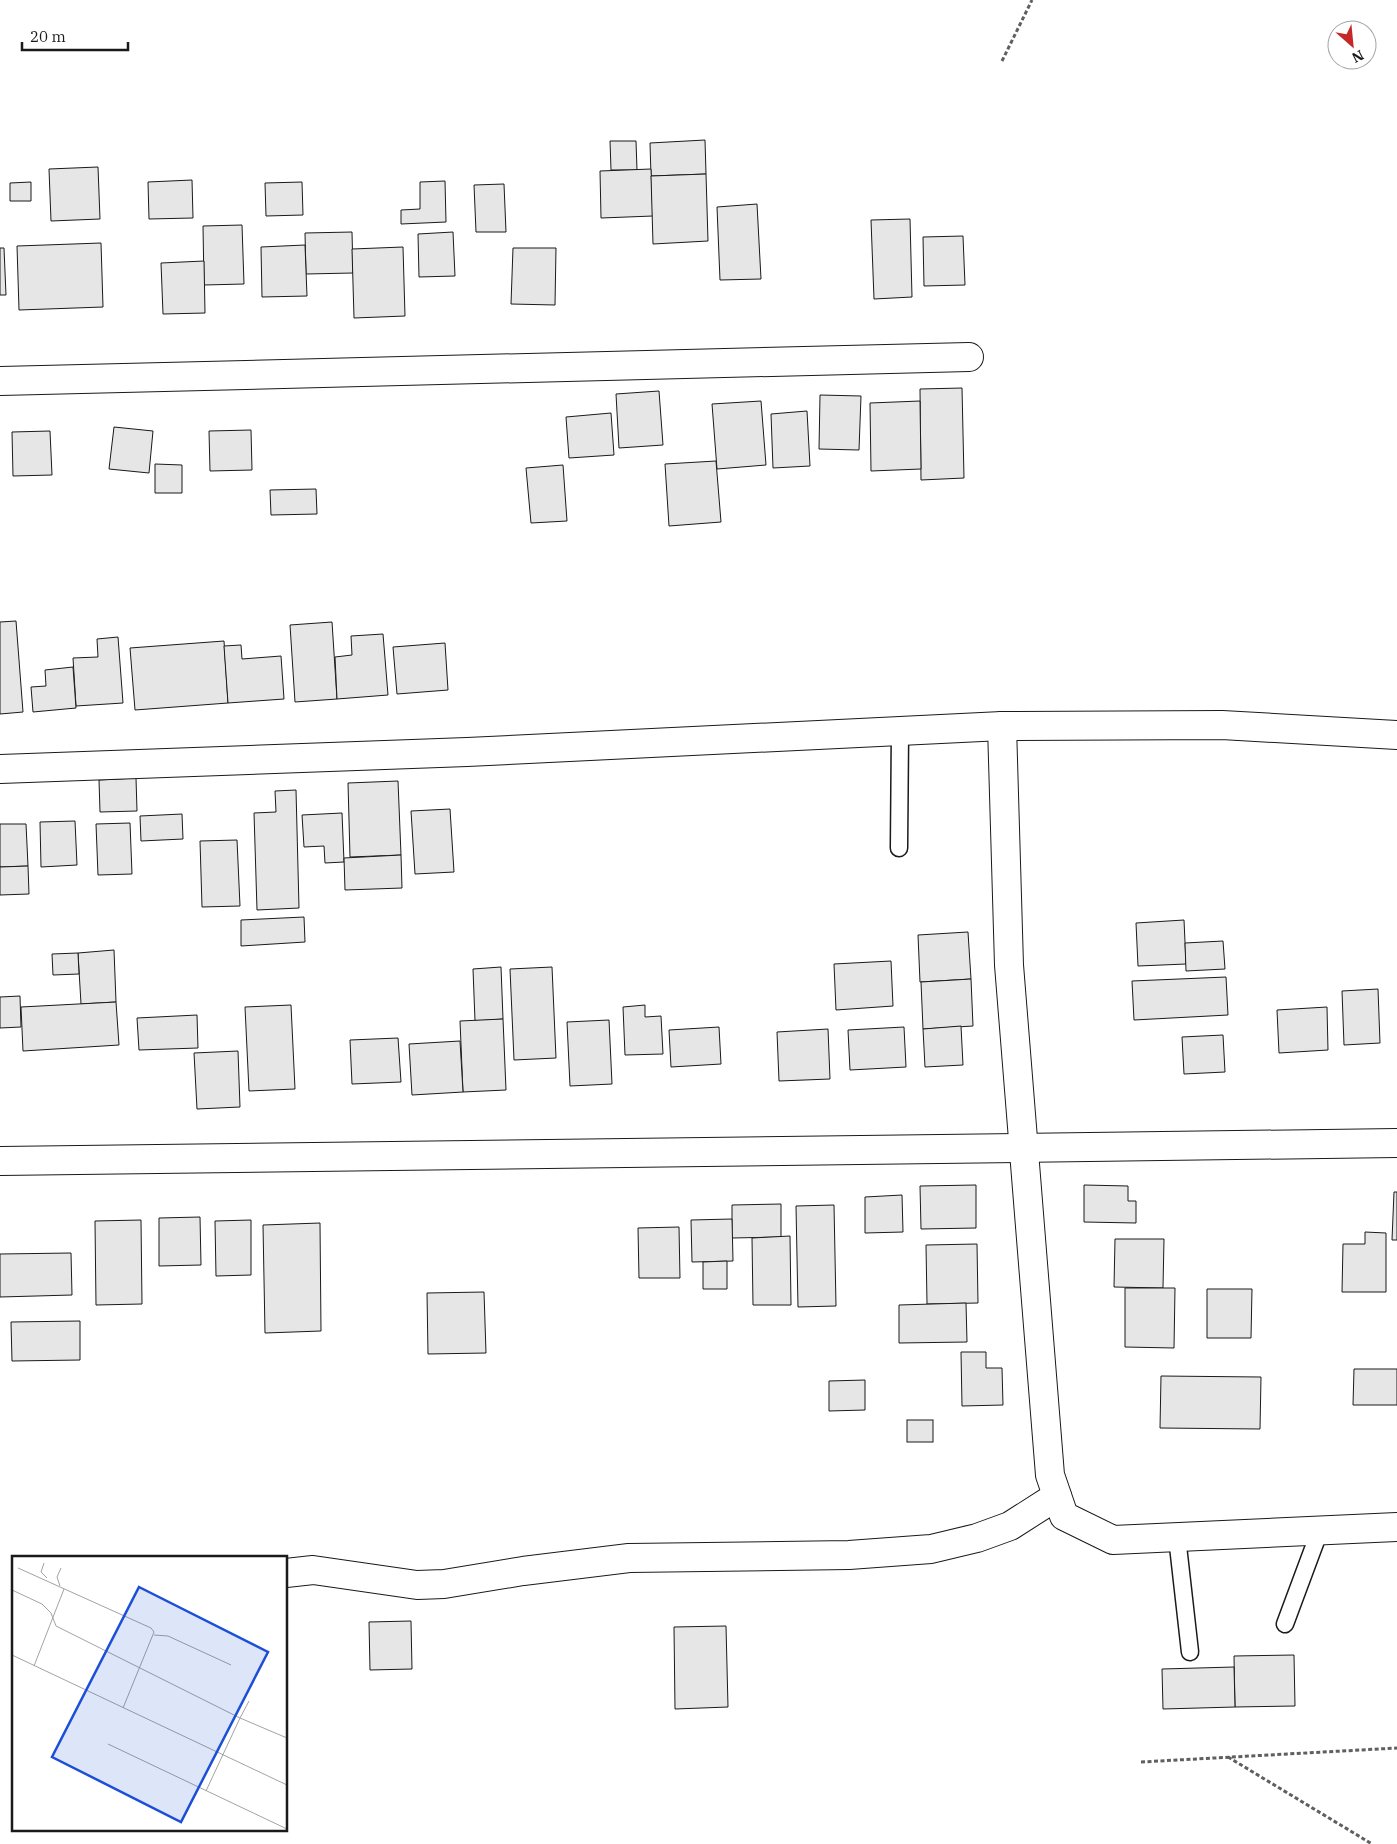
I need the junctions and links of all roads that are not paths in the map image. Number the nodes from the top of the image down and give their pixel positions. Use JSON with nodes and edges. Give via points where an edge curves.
{"nodes":[{"id":1,"x":969,"y":358,"type":"dead end"},
{"id":2,"x":0,"y":381,"type":"edge"},
{"id":3,"x":1002,"y":726,"type":"junction"},
{"id":4,"x":900,"y":731,"type":"junction"},
{"id":5,"x":1397,"y":735,"type":"edge"},
{"id":6,"x":0,"y":769,"type":"edge"},
{"id":7,"x":899,"y":848,"type":"dead end"},
{"id":8,"x":1397,"y":1143,"type":"edge"},
{"id":9,"x":1024,"y":1147,"type":"junction"},
{"id":10,"x":0,"y":1161,"type":"edge"},
{"id":11,"x":1057,"y":1496,"type":"junction"},
{"id":12,"x":1397,"y":1527,"type":"edge"},
{"id":13,"x":1320,"y":1530,"type":"junction"},
{"id":14,"x":1177,"y":1537,"type":"junction"},
{"id":15,"x":288,"y":1573,"type":"edge"},
{"id":16,"x":1285,"y":1624,"type":"dead end"},
{"id":17,"x":1190,"y":1652,"type":"dead end"}],
"edges":[{"from":1,"to":2,"type":"street"},
{"from":3,"to":4,"type":"street"},
{"from":3,"to":5,"type":"street","via":[[1222,725]]},
{"from":3,"to":9,"type":"street","via":[[1009,965]]},
{"from":4,"to":6,"type":"street","via":[[467,752]]},
{"from":4,"to":7,"type":"lane"},
{"from":8,"to":9,"type":"street"},
{"from":9,"to":10,"type":"street"},
{"from":9,"to":11,"type":"street","via":[[1050,1475]]},
{"from":11,"to":14,"type":"street","via":[[1064,1516],[1113,1540]]},
{"from":11,"to":15,"type":"street","via":[[1010,1526],[931,1549],[849,1555],[629,1558],[417,1585],[313,1570]]},
{"from":12,"to":13,"type":"street"},
{"from":13,"to":14,"type":"street"},
{"from":13,"to":16,"type":"lane"},
{"from":14,"to":17,"type":"lane"}]}
